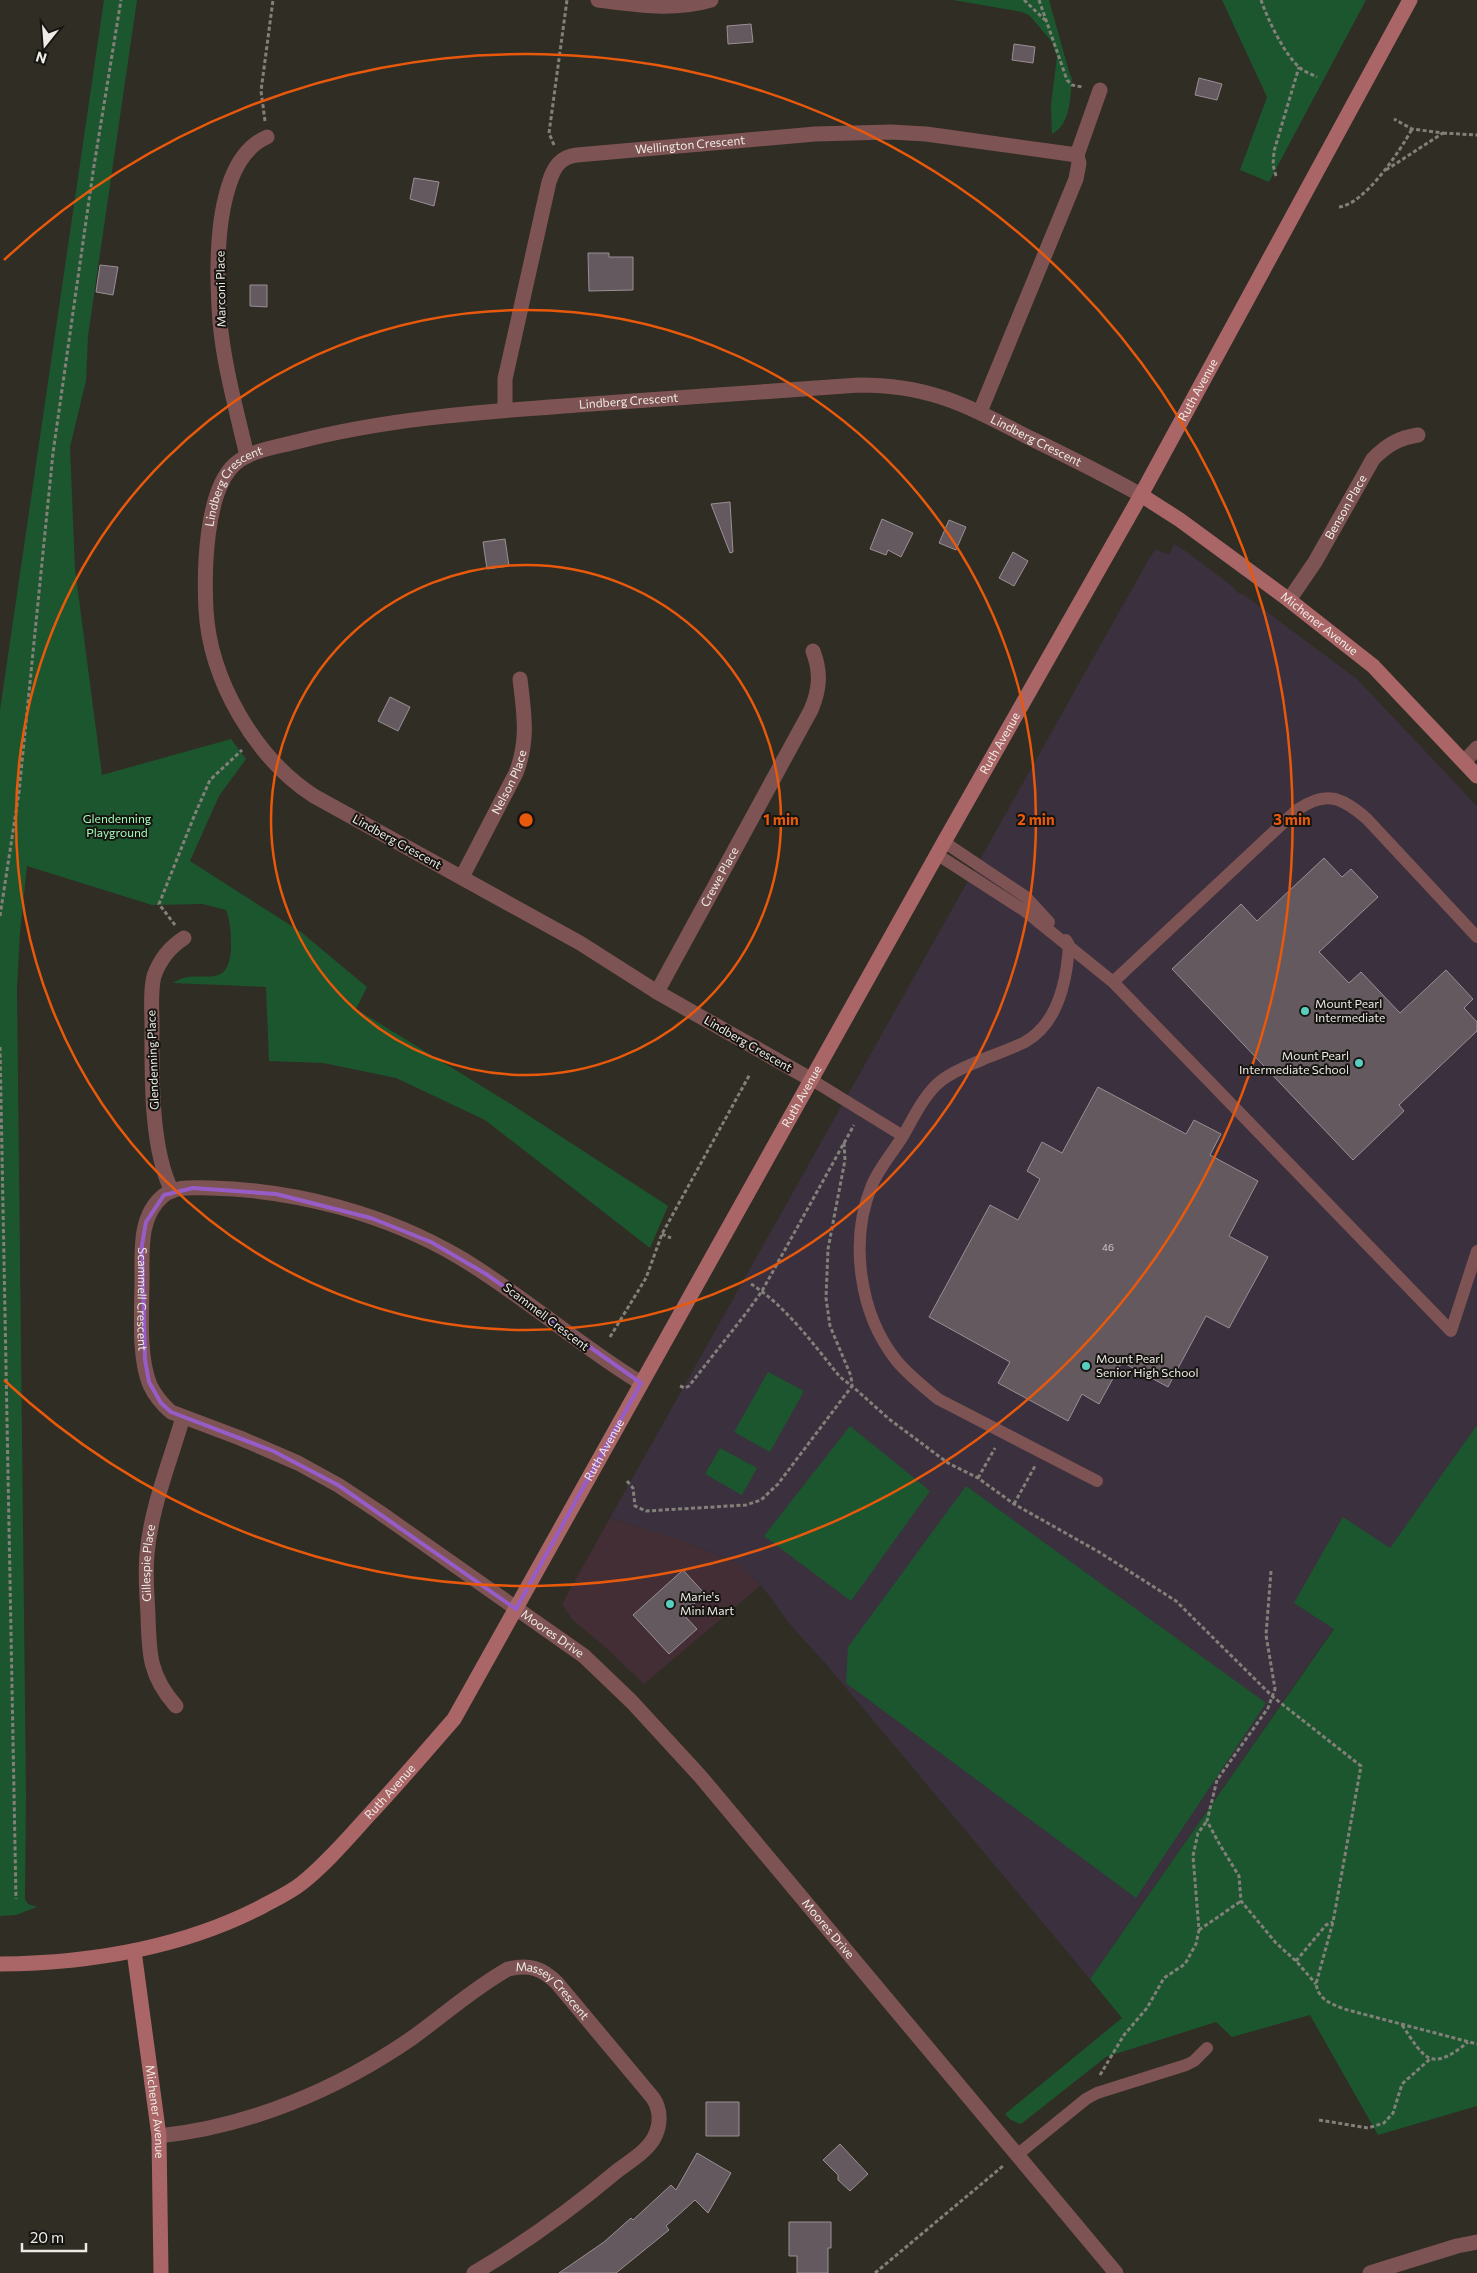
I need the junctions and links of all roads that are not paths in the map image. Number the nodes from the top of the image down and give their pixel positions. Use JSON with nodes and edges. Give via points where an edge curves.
{"nodes":[{"id":1,"x":598,"y":0,"type":"edge"},
{"id":2,"x":711,"y":0,"type":"edge"},
{"id":3,"x":1410,"y":0,"type":"edge"},
{"id":4,"x":1100,"y":90,"type":"road end"},
{"id":5,"x":267,"y":137,"type":"road end"},
{"id":6,"x":1078,"y":155,"type":"junction"},
{"id":7,"x":505,"y":410,"type":"junction"},
{"id":8,"x":980,"y":412,"type":"junction"},
{"id":9,"x":1418,"y":435,"type":"dead end"},
{"id":10,"x":247,"y":456,"type":"junction"},
{"id":11,"x":1141,"y":495,"type":"junction"},
{"id":12,"x":1289,"y":600,"type":"junction"},
{"id":13,"x":813,"y":651,"type":"dead end"},
{"id":14,"x":520,"y":679,"type":"dead end"},
{"id":15,"x":1477,"y":748,"type":"edge"},
{"id":16,"x":1464,"y":762,"type":"junction"},
{"id":17,"x":1477,"y":776,"type":"edge"},
{"id":18,"x":941,"y":848,"type":"junction"},
{"id":19,"x":462,"y":877,"type":"junction"},
{"id":20,"x":1477,"y":937,"type":"edge"},
{"id":21,"x":184,"y":938,"type":"road end"},
{"id":22,"x":1069,"y":945,"type":"junction"},
{"id":23,"x":1114,"y":982,"type":"junction"},
{"id":24,"x":657,"y":992,"type":"junction"},
{"id":25,"x":812,"y":1080,"type":"junction"},
{"id":26,"x":902,"y":1136,"type":"junction"},
{"id":27,"x":172,"y":1190,"type":"junction"},
{"id":28,"x":1477,"y":1251,"type":"edge"},
{"id":29,"x":641,"y":1383,"type":"junction"},
{"id":30,"x":183,"y":1417,"type":"junction"},
{"id":31,"x":1097,"y":1481,"type":"dead end"},
{"id":32,"x":516,"y":1609,"type":"junction"},
{"id":33,"x":176,"y":1706,"type":"dead end"},
{"id":34,"x":134,"y":1951,"type":"junction"},
{"id":35,"x":0,"y":1964,"type":"edge"},
{"id":36,"x":1207,"y":2048,"type":"dead end"},
{"id":37,"x":159,"y":2136,"type":"junction"},
{"id":38,"x":1018,"y":2154,"type":"junction"},
{"id":39,"x":1477,"y":2242,"type":"edge"},
{"id":40,"x":162,"y":2273,"type":"edge"},
{"id":41,"x":474,"y":2273,"type":"edge"},
{"id":42,"x":1116,"y":2273,"type":"edge"},
{"id":43,"x":1370,"y":2273,"type":"edge"}],
"edges":[{"from":1,"to":2,"type":"street","via":[[658,6]]},
{"from":3,"to":11,"type":"main road","name":"Ruth Avenue"},
{"from":4,"to":6,"type":"street"},
{"from":5,"to":10,"type":"street","name":"Marconi Place","via":[[248,149],[233,172],[224,198],[220,244],[220,322]]},
{"from":6,"to":7,"type":"street","name":"Wellington Crescent","via":[[926,134],[883,132],[815,134],[577,154],[562,159],[549,182],[506,379]]},
{"from":6,"to":8,"type":"street","via":[[1076,179]]},
{"from":7,"to":8,"type":"street","name":"Lindberg Crescent","via":[[867,385],[923,391]]},
{"from":7,"to":10,"type":"street","name":"Lindberg Crescent","via":[[375,424]]},
{"from":8,"to":11,"type":"street","name":"Lindberg Crescent"},
{"from":9,"to":12,"type":"street","name":"Benson Place","via":[[1395,440],[1374,459],[1315,562]]},
{"from":10,"to":19,"type":"street","name":"Lindberg Crescent","via":[[226,474],[214,506],[207,547],[209,634],[229,696],[254,736],[301,788]]},
{"from":11,"to":12,"type":"main road","name":"Michener Avenue"},
{"from":11,"to":18,"type":"main road","name":"Ruth Avenue"},
{"from":12,"to":16,"type":"main road","name":"Michener Avenue","via":[[1384,676]]},
{"from":13,"to":24,"type":"street","name":"Crewe Place","via":[[820,679],[810,710]]},
{"from":14,"to":19,"type":"street","name":"Nelson Place","via":[[525,728],[522,757]]},
{"from":15,"to":16,"type":"street"},
{"from":16,"to":17,"type":"main road","name":"Michener Avenue"},
{"from":18,"to":22,"type":"lane","via":[[1026,896]]},
{"from":18,"to":25,"type":"main road","name":"Ruth Avenue"},
{"from":19,"to":24,"type":"street","name":"Lindberg Crescent","via":[[580,943]]},
{"from":20,"to":23,"type":"lane","via":[[1367,819],[1348,805],[1326,797],[1297,810]]},
{"from":21,"to":27,"type":"street","name":"Glendenning Place","via":[[166,953],[152,988],[154,1103],[160,1159]]},
{"from":22,"to":23,"type":"lane"},
{"from":22,"to":26,"type":"lane","via":[[1068,967],[1059,998],[1038,1032],[1025,1042],[960,1069],[943,1080],[932,1089]]},
{"from":23,"to":28,"type":"lane","via":[[1452,1332]]},
{"from":24,"to":25,"type":"street","name":"Lindberg Crescent"},
{"from":25,"to":26,"type":"lane"},
{"from":25,"to":29,"type":"main road","name":"Ruth Avenue"},
{"from":26,"to":31,"type":"lane","via":[[872,1184],[860,1228],[862,1277],[880,1335],[905,1369],[938,1398]]},
{"from":27,"to":29,"type":"street","name":"Scammell Crescent","via":[[229,1188],[276,1194],[339,1208],[404,1230],[486,1274],[610,1365]]},
{"from":27,"to":30,"type":"street","name":"Scammell Crescent","via":[[150,1212],[143,1233],[143,1339],[146,1371],[154,1393],[171,1412]]},
{"from":29,"to":32,"type":"main road","name":"Ruth Avenue"},
{"from":30,"to":32,"type":"street","name":"Scammell Crescent","via":[[265,1448],[325,1477]]},
{"from":30,"to":33,"type":"street","name":"Gillespie Place","via":[[153,1517],[146,1565],[151,1667]]},
{"from":32,"to":34,"type":"main road","name":"Ruth Avenue","via":[[454,1719],[346,1841],[302,1883],[225,1924]]},
{"from":32,"to":38,"type":"street","name":"Moores Drive","via":[[590,1662],[658,1729]]},
{"from":34,"to":35,"type":"main road","name":"Ruth Avenue","via":[[67,1961]]},
{"from":34,"to":37,"type":"main road","name":"Michener Avenue"},
{"from":36,"to":38,"type":"lane","via":[[1186,2065],[1086,2099]]},
{"from":37,"to":40,"type":"main road","name":"Michener Avenue"},
{"from":37,"to":41,"type":"street","name":"Massey Crescent","via":[[198,2132],[235,2122],[310,2094],[387,2054],[503,1972],[520,1966],[540,1969],[557,1983],[653,2098],[659,2110],[659,2124],[645,2149],[583,2200]]},
{"from":38,"to":42,"type":"street","name":"Moores Drive"},
{"from":39,"to":43,"type":"street"}]}
